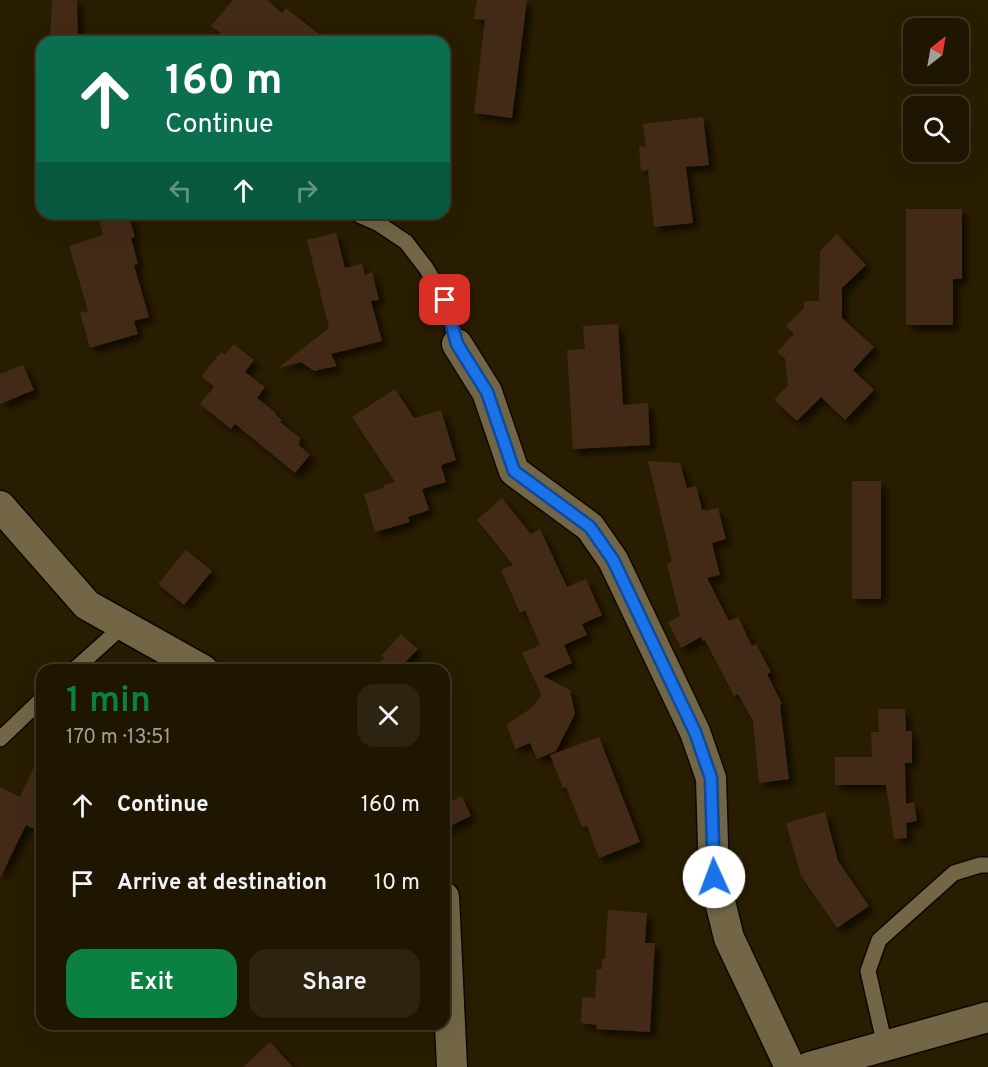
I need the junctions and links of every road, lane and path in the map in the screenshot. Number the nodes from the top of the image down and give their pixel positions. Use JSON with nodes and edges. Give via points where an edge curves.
{"nodes":[{"id":1,"x":368,"y":219,"type":"edge"},
{"id":2,"x":457,"y":344,"type":"joint"},
{"id":3,"x":0,"y":506,"type":"edge"},
{"id":4,"x":124,"y":625,"type":"junction"},
{"id":5,"x":81,"y":664,"type":"edge"},
{"id":6,"x":192,"y":664,"type":"edge"},
{"id":7,"x":36,"y":705,"type":"edge"},
{"id":8,"x":0,"y":740,"type":"edge"},
{"id":9,"x":988,"y":865,"type":"edge"},
{"id":10,"x":988,"y":1017,"type":"edge"},
{"id":11,"x":450,"y":1024,"type":"edge"},
{"id":12,"x":885,"y":1046,"type":"junction"},
{"id":13,"x":452,"y":1067,"type":"edge"},
{"id":14,"x":790,"y":1067,"type":"edge"},
{"id":15,"x":810,"y":1067,"type":"edge"}],
"edges":[{"from":1,"to":2,"type":"lane","via":[[406,242],[426,268],[445,300]]},
{"from":2,"to":14,"type":"street","via":[[487,392],[514,471],[590,527],[613,560],[695,732],[711,778],[714,877],[729,938]]},
{"from":3,"to":4,"type":"street","via":[[87,605]]},
{"from":4,"to":5,"type":"lane"},
{"from":4,"to":6,"type":"street"},
{"from":7,"to":8,"type":"lane"},
{"from":9,"to":12,"type":"lane","via":[[954,873],[879,940],[868,971]]},
{"from":10,"to":12,"type":"street"},
{"from":11,"to":13,"type":"street"},
{"from":12,"to":15,"type":"street"}]}
